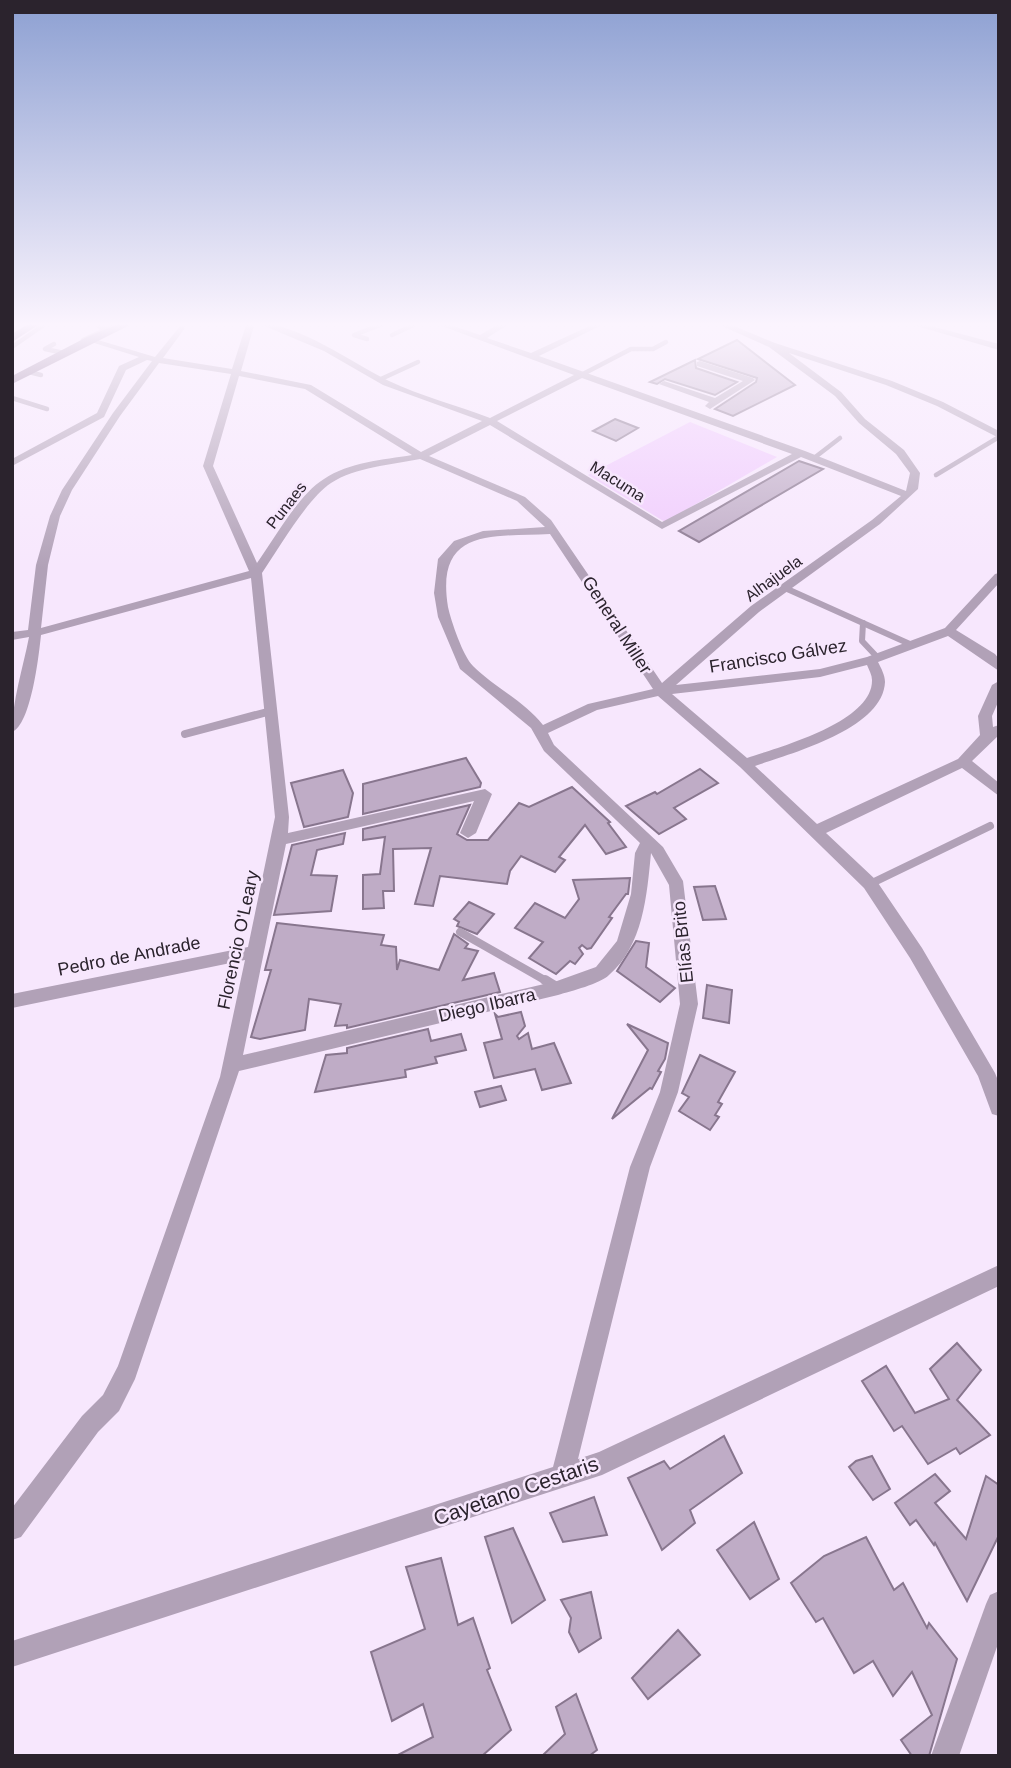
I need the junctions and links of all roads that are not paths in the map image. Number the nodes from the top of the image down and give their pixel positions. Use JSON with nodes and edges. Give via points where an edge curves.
{"nodes":[{"id":1,"x":33,"y":405,"type":"edge"},
{"id":2,"x":106,"y":405,"type":"edge"},
{"id":3,"x":122,"y":405,"type":"edge"},
{"id":4,"x":227,"y":405,"type":"edge"},
{"id":5,"x":336,"y":405,"type":"edge"},
{"id":6,"x":447,"y":405,"type":"edge"},
{"id":7,"x":523,"y":405,"type":"edge"},
{"id":8,"x":666,"y":405,"type":"edge"},
{"id":9,"x":712,"y":405,"type":"edge"},
{"id":10,"x":847,"y":405,"type":"edge"},
{"id":11,"x":941,"y":405,"type":"edge"},
{"id":12,"x":47,"y":409,"type":"dead end"},
{"id":13,"x":101,"y":415,"type":"junction"},
{"id":14,"x":116,"y":415,"type":"junction"},
{"id":15,"x":697,"y":416,"type":"junction"},
{"id":16,"x":490,"y":421,"type":"junction"},
{"id":17,"x":999,"y":436,"type":"edge"},
{"id":18,"x":840,"y":438,"type":"dead end"},
{"id":19,"x":801,"y":453,"type":"junction"},
{"id":20,"x":421,"y":456,"type":"junction"},
{"id":21,"x":814,"y":458,"type":"junction"},
{"id":22,"x":12,"y":463,"type":"edge"},
{"id":23,"x":936,"y":475,"type":"dead end"},
{"id":24,"x":908,"y":495,"type":"junction"},
{"id":25,"x":554,"y":530,"type":"junction"},
{"id":26,"x":256,"y":573,"type":"junction"},
{"id":27,"x":999,"y":576,"type":"edge"},
{"id":28,"x":785,"y":588,"type":"junction"},
{"id":29,"x":863,"y":623,"type":"junction"},
{"id":30,"x":949,"y":631,"type":"junction"},
{"id":31,"x":35,"y":632,"type":"junction"},
{"id":32,"x":12,"y":636,"type":"edge"},
{"id":33,"x":912,"y":645,"type":"junction"},
{"id":34,"x":874,"y":659,"type":"junction"},
{"id":35,"x":999,"y":667,"type":"edge"},
{"id":36,"x":999,"y":685,"type":"edge"},
{"id":37,"x":661,"y":691,"type":"junction"},
{"id":38,"x":271,"y":711,"type":"junction"},
{"id":39,"x":12,"y":728,"type":"edge"},
{"id":40,"x":541,"y":730,"type":"junction"},
{"id":41,"x":993,"y":732,"type":"edge"},
{"id":42,"x":185,"y":734,"type":"dead end"},
{"id":43,"x":963,"y":762,"type":"junction"},
{"id":44,"x":745,"y":764,"type":"junction"},
{"id":45,"x":999,"y":791,"type":"edge"},
{"id":46,"x":990,"y":826,"type":"dead end"},
{"id":47,"x":816,"y":831,"type":"junction"},
{"id":48,"x":468,"y":833,"type":"dead end"},
{"id":49,"x":279,"y":839,"type":"junction"},
{"id":50,"x":648,"y":841,"type":"junction"},
{"id":51,"x":870,"y":884,"type":"junction"},
{"id":52,"x":460,"y":932,"type":"dead end"},
{"id":53,"x":254,"y":953,"type":"junction"},
{"id":54,"x":558,"y":988,"type":"junction"},
{"id":55,"x":12,"y":1001,"type":"edge"},
{"id":56,"x":232,"y":1065,"type":"junction"},
{"id":57,"x":999,"y":1108,"type":"edge"},
{"id":58,"x":999,"y":1275,"type":"edge"},
{"id":59,"x":562,"y":1478,"type":"junction"},
{"id":60,"x":12,"y":1528,"type":"edge"},
{"id":61,"x":996,"y":1623,"type":"edge"},
{"id":62,"x":12,"y":1654,"type":"edge"},
{"id":63,"x":945,"y":1756,"type":"edge"}],
"edges":[{"from":1,"to":12,"type":"lane"},
{"from":2,"to":13,"type":"street"},
{"from":3,"to":14,"type":"street"},
{"from":4,"to":26,"type":"street","name":"Florencio O'Leary","via":[[208,466]]},
{"from":5,"to":20,"type":"street","name":"General Miller"},
{"from":6,"to":16,"type":"street","name":"Macuma"},
{"from":7,"to":16,"type":"street","name":"Punaes"},
{"from":8,"to":15,"type":"street"},
{"from":9,"to":15,"type":"street"},
{"from":10,"to":24,"type":"street","via":[[900,452],[915,473]]},
{"from":11,"to":17,"type":"street"},
{"from":13,"to":14,"type":"street"},
{"from":13,"to":22,"type":"street"},
{"from":14,"to":31,"type":"street","via":[[66,490],[55,516],[42,565]]},
{"from":15,"to":19,"type":"street"},
{"from":16,"to":19,"type":"street","name":"Macuma","via":[[659,525]]},
{"from":16,"to":20,"type":"street","name":"Punaes"},
{"from":17,"to":23,"type":"lane"},
{"from":18,"to":21,"type":"lane"},
{"from":19,"to":21,"type":"street"},
{"from":20,"to":25,"type":"street","name":"General Miller","via":[[521,499]]},
{"from":20,"to":26,"type":"street","name":"Punaes","via":[[351,470],[327,481],[311,496]]},
{"from":21,"to":24,"type":"street"},
{"from":24,"to":28,"type":"street","name":"Alhajuela"},
{"from":25,"to":37,"type":"street","name":"General Miller"},
{"from":25,"to":40,"type":"street","name":"Elías Brito","via":[[484,534],[458,543],[444,559],[440,593],[444,617],[466,666]]},
{"from":26,"to":31,"type":"street"},
{"from":26,"to":38,"type":"street","name":"Florencio O'Leary"},
{"from":27,"to":30,"type":"street","name":"Francisco Gálvez"},
{"from":28,"to":29,"type":"lane"},
{"from":28,"to":37,"type":"street","name":"Alhajuela"},
{"from":29,"to":33,"type":"lane"},
{"from":29,"to":34,"type":"lane","via":[[862,641]]},
{"from":30,"to":33,"type":"street","name":"Francisco Gálvez"},
{"from":30,"to":35,"type":"street"},
{"from":31,"to":32,"type":"street"},
{"from":31,"to":39,"type":"street","via":[[24,699]]},
{"from":33,"to":34,"type":"street","name":"Francisco Gálvez"},
{"from":34,"to":37,"type":"street","name":"Francisco Gálvez","via":[[820,673]]},
{"from":34,"to":44,"type":"street","via":[[879,681],[873,704],[853,723]]},
{"from":36,"to":41,"type":"street","via":[[985,716]]},
{"from":37,"to":40,"type":"street","name":"Francisco Gálvez","via":[[593,707]]},
{"from":37,"to":44,"type":"street","name":"General Miller"},
{"from":38,"to":42,"type":"lane"},
{"from":38,"to":49,"type":"street","name":"Florencio O'Leary","via":[[282,817]]},
{"from":40,"to":50,"type":"street","name":"Elías Brito","via":[[550,748]]},
{"from":41,"to":43,"type":"street"},
{"from":43,"to":45,"type":"street"},
{"from":43,"to":47,"type":"street"},
{"from":44,"to":47,"type":"street","name":"General Miller"},
{"from":46,"to":51,"type":"lane"},
{"from":47,"to":51,"type":"street","name":"General Miller"},
{"from":48,"to":49,"type":"street","via":[[485,794]]},
{"from":49,"to":53,"type":"street","name":"Florencio O'Leary"},
{"from":50,"to":54,"type":"street","name":"Diego Ibarra","via":[[625,944],[601,972]]},
{"from":50,"to":59,"type":"street","name":"Elías Brito","via":[[677,885],[689,1004],[669,1092],[640,1167]]},
{"from":51,"to":57,"type":"street","name":"General Miller","via":[[986,1073]]},
{"from":52,"to":54,"type":"lane"},
{"from":53,"to":55,"type":"street","name":"Pedro de Andrade"},
{"from":53,"to":56,"type":"street","name":"Florencio O'Leary"},
{"from":54,"to":56,"type":"street","name":"Diego Ibarra"},
{"from":56,"to":60,"type":"street","name":"Florencio O'Leary","via":[[127,1371],[111,1403]]},
{"from":58,"to":59,"type":"street","name":"Cayetano Cestaris"},
{"from":59,"to":62,"type":"street","name":"Cayetano Cestaris"},
{"from":61,"to":63,"type":"street"}]}
